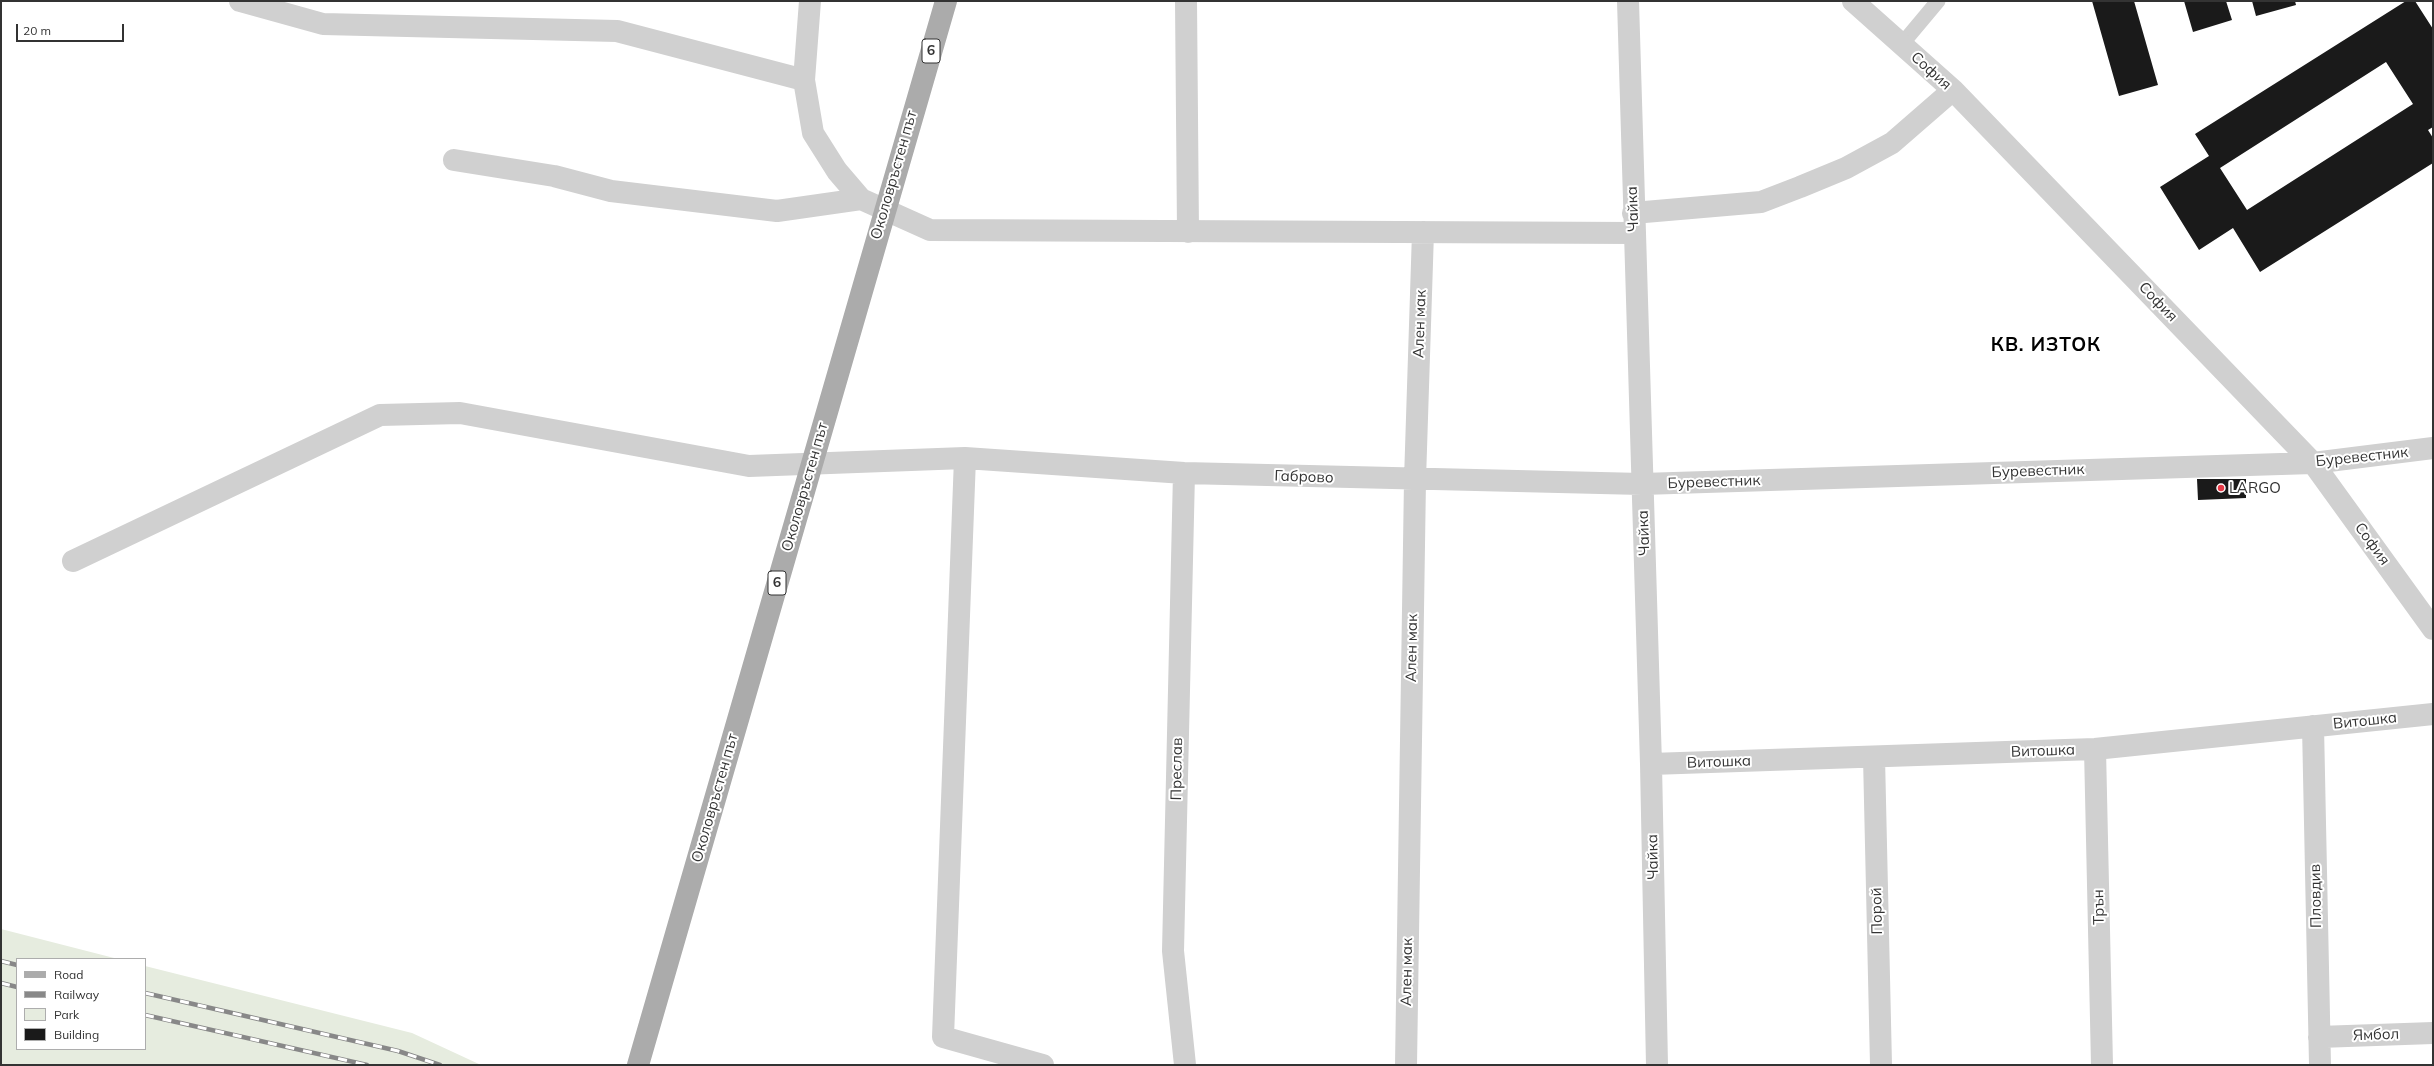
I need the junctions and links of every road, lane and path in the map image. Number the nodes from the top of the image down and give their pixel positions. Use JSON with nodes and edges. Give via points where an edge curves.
{"nodes":[{"id":1,"x":240,"y":1,"type":"edge"},
{"id":2,"x":810,"y":1,"type":"edge"},
{"id":3,"x":946,"y":1,"type":"edge"},
{"id":4,"x":1186,"y":1,"type":"edge"},
{"id":5,"x":1628,"y":1,"type":"edge"},
{"id":6,"x":1853,"y":1,"type":"edge"},
{"id":7,"x":1938,"y":1,"type":"edge"},
{"id":8,"x":1902,"y":44,"type":"junction"},
{"id":9,"x":804,"y":80,"type":"junction"},
{"id":10,"x":1953,"y":90,"type":"junction"},
{"id":11,"x":454,"y":160,"type":"dead end"},
{"id":12,"x":861,"y":199,"type":"junction"},
{"id":13,"x":1634,"y":223,"type":"junction"},
{"id":14,"x":1188,"y":232,"type":"junction"},
{"id":15,"x":1423,"y":232,"type":"junction"},
{"id":16,"x":2433,"y":448,"type":"edge"},
{"id":17,"x":965,"y":458,"type":"junction"},
{"id":18,"x":2313,"y":462,"type":"junction"},
{"id":19,"x":1184,"y":473,"type":"junction"},
{"id":20,"x":1415,"y":480,"type":"junction"},
{"id":21,"x":1642,"y":484,"type":"junction"},
{"id":22,"x":73,"y":561,"type":"dead end"},
{"id":23,"x":2433,"y":629,"type":"edge"},
{"id":24,"x":2433,"y":714,"type":"edge"},
{"id":25,"x":2313,"y":726,"type":"junction"},
{"id":26,"x":2095,"y":749,"type":"junction"},
{"id":27,"x":1874,"y":757,"type":"junction"},
{"id":28,"x":1651,"y":764,"type":"junction"},
{"id":29,"x":2433,"y":1033,"type":"edge"},
{"id":30,"x":2319,"y":1037,"type":"junction"},
{"id":31,"x":638,"y":1065,"type":"edge"},
{"id":32,"x":1043,"y":1065,"type":"edge"},
{"id":33,"x":1185,"y":1065,"type":"edge"},
{"id":34,"x":1406,"y":1065,"type":"edge"},
{"id":35,"x":1657,"y":1065,"type":"edge"},
{"id":36,"x":1881,"y":1065,"type":"edge"},
{"id":37,"x":2102,"y":1065,"type":"edge"},
{"id":38,"x":2320,"y":1065,"type":"edge"}],
"edges":[{"from":1,"to":9,"type":"street","via":[[323,24],[617,31]]},
{"from":2,"to":9,"type":"street"},
{"from":3,"to":31,"type":"main road","name":"Околовръстен път","number":"6"},
{"from":4,"to":14,"type":"street"},
{"from":5,"to":13,"type":"street","name":"Чайка"},
{"from":6,"to":8,"type":"street","name":"София"},
{"from":7,"to":8,"type":"lane"},
{"from":8,"to":10,"type":"street","name":"София"},
{"from":9,"to":12,"type":"street","via":[[813,133],[837,171]]},
{"from":10,"to":13,"type":"street","via":[[1892,143],[1846,168],[1761,202]]},
{"from":10,"to":18,"type":"street","name":"София"},
{"from":11,"to":12,"type":"street","via":[[554,176],[611,191],[778,211]]},
{"from":12,"to":14,"type":"street","via":[[930,230]]},
{"from":13,"to":15,"type":"street"},
{"from":13,"to":21,"type":"street","name":"Чайка"},
{"from":14,"to":15,"type":"street"},
{"from":15,"to":20,"type":"street","name":"Ален мак"},
{"from":16,"to":18,"type":"street","name":"Буревестник"},
{"from":17,"to":19,"type":"street","name":"Габрово"},
{"from":17,"to":22,"type":"street","name":"Габрово","via":[[749,466],[460,413],[380,415]]},
{"from":17,"to":32,"type":"street","via":[[943,1038]]},
{"from":18,"to":21,"type":"street","name":"Буревестник"},
{"from":18,"to":23,"type":"street","name":"София"},
{"from":19,"to":20,"type":"street","name":"Габрово"},
{"from":19,"to":33,"type":"street","name":"Преслав","via":[[1173,951]]},
{"from":20,"to":21,"type":"street","name":"Габрово"},
{"from":20,"to":34,"type":"street","name":"Ален мак"},
{"from":21,"to":28,"type":"street","name":"Чайка"},
{"from":24,"to":25,"type":"street","name":"Витошка"},
{"from":25,"to":26,"type":"street","name":"Витошка"},
{"from":25,"to":30,"type":"street","name":"Пловдив"},
{"from":26,"to":27,"type":"street","name":"Витошка"},
{"from":26,"to":37,"type":"street","name":"Трън"},
{"from":27,"to":28,"type":"street","name":"Витошка"},
{"from":27,"to":36,"type":"street","name":"Порой"},
{"from":28,"to":35,"type":"street","name":"Чайка"},
{"from":29,"to":30,"type":"street","name":"Ямбол"},
{"from":30,"to":38,"type":"street","name":"Пловдив"}]}
